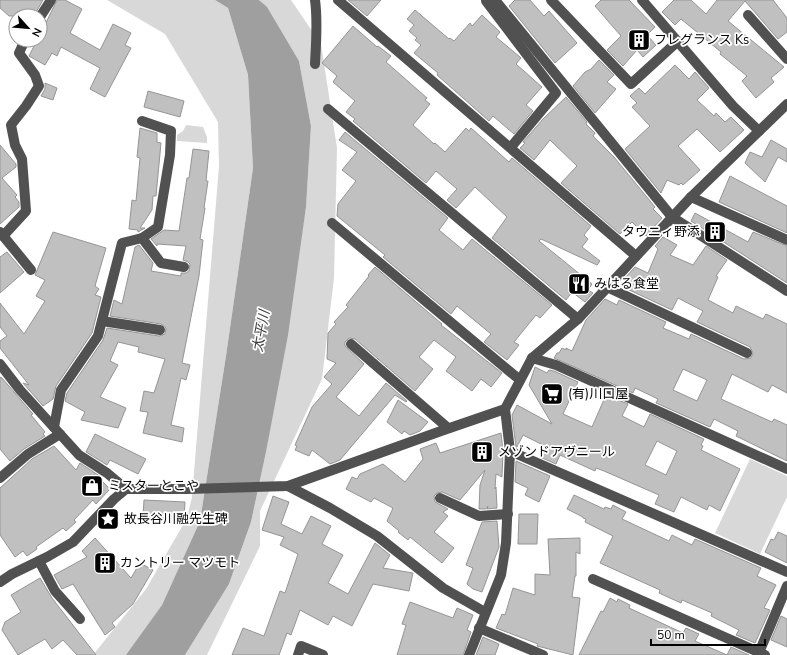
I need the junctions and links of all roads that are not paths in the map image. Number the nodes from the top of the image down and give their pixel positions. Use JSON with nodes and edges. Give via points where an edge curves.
{"nodes":[{"id":1,"x":315,"y":0,"type":"edge"},
{"id":2,"x":338,"y":0,"type":"edge"},
{"id":3,"x":490,"y":0,"type":"edge"},
{"id":4,"x":551,"y":0,"type":"edge"},
{"id":5,"x":642,"y":0,"type":"edge"},
{"id":6,"x":748,"y":15,"type":"dead end"},
{"id":7,"x":677,"y":42,"type":"junction"},
{"id":8,"x":21,"y":48,"type":"edge"},
{"id":9,"x":787,"y":59,"type":"edge"},
{"id":10,"x":314,"y":64,"type":"dead end"},
{"id":11,"x":787,"y":104,"type":"edge"},
{"id":12,"x":328,"y":109,"type":"dead end"},
{"id":13,"x":142,"y":120,"type":"dead end"},
{"id":14,"x":759,"y":132,"type":"junction"},
{"id":15,"x":511,"y":147,"type":"junction"},
{"id":16,"x":691,"y":197,"type":"junction"},
{"id":17,"x":672,"y":217,"type":"junction"},
{"id":18,"x":332,"y":223,"type":"dead end"},
{"id":19,"x":2,"y":234,"type":"edge"},
{"id":20,"x":142,"y":238,"type":"junction"},
{"id":21,"x":787,"y":240,"type":"edge"},
{"id":22,"x":636,"y":256,"type":"junction"},
{"id":23,"x":184,"y":266,"type":"dead end"},
{"id":24,"x":31,"y":270,"type":"dead end"},
{"id":25,"x":607,"y":287,"type":"junction"},
{"id":26,"x":787,"y":291,"type":"edge"},
{"id":27,"x":578,"y":319,"type":"junction"},
{"id":28,"x":102,"y":321,"type":"junction"},
{"id":29,"x":160,"y":330,"type":"dead end"},
{"id":30,"x":350,"y":344,"type":"dead end"},
{"id":31,"x":747,"y":353,"type":"dead end"},
{"id":32,"x":532,"y":358,"type":"junction"},
{"id":33,"x":0,"y":364,"type":"edge"},
{"id":34,"x":520,"y":380,"type":"junction"},
{"id":35,"x":505,"y":409,"type":"junction"},
{"id":36,"x":448,"y":428,"type":"junction"},
{"id":37,"x":57,"y":430,"type":"junction"},
{"id":38,"x":510,"y":451,"type":"junction"},
{"id":39,"x":787,"y":469,"type":"edge"},
{"id":40,"x":0,"y":478,"type":"edge"},
{"id":41,"x":288,"y":486,"type":"junction"},
{"id":42,"x":126,"y":489,"type":"junction"},
{"id":43,"x":440,"y":498,"type":"dead end"},
{"id":44,"x":508,"y":514,"type":"junction"},
{"id":45,"x":39,"y":561,"type":"junction"},
{"id":46,"x":787,"y":572,"type":"edge"},
{"id":47,"x":593,"y":580,"type":"dead end"},
{"id":48,"x":0,"y":582,"type":"edge"},
{"id":49,"x":787,"y":586,"type":"edge"},
{"id":50,"x":485,"y":612,"type":"junction"},
{"id":51,"x":80,"y":619,"type":"dead end"},
{"id":52,"x":479,"y":628,"type":"junction"},
{"id":53,"x":760,"y":654,"type":"edge"},
{"id":54,"x":298,"y":655,"type":"edge"},
{"id":55,"x":323,"y":655,"type":"edge"},
{"id":56,"x":469,"y":655,"type":"edge"},
{"id":57,"x":543,"y":655,"type":"edge"}],
"edges":[{"from":1,"to":10,"type":"street"},
{"from":2,"to":15,"type":"street"},
{"from":3,"to":15,"type":"street","via":[[556,93]]},
{"from":3,"to":17,"type":"street"},
{"from":4,"to":7,"type":"street","via":[[631,84]]},
{"from":5,"to":7,"type":"street"},
{"from":6,"to":9,"type":"street"},
{"from":7,"to":14,"type":"street"},
{"from":8,"to":19,"type":"street","via":[[19,53],[35,75],[39,86],[11,125],[15,145],[22,159],[26,211]]},
{"from":11,"to":14,"type":"street"},
{"from":12,"to":27,"type":"street"},
{"from":13,"to":20,"type":"street","via":[[171,131],[170,155],[158,227]]},
{"from":14,"to":16,"type":"street"},
{"from":15,"to":22,"type":"street"},
{"from":16,"to":17,"type":"street"},
{"from":16,"to":21,"type":"street"},
{"from":17,"to":22,"type":"street"},
{"from":17,"to":26,"type":"street"},
{"from":18,"to":34,"type":"street"},
{"from":19,"to":24,"type":"street"},
{"from":20,"to":23,"type":"street","via":[[161,263]]},
{"from":20,"to":28,"type":"street","via":[[122,244]]},
{"from":22,"to":25,"type":"street"},
{"from":25,"to":27,"type":"street"},
{"from":25,"to":31,"type":"street"},
{"from":27,"to":32,"type":"street"},
{"from":28,"to":29,"type":"street"},
{"from":28,"to":37,"type":"street","via":[[98,336],[61,390]]},
{"from":30,"to":36,"type":"street"},
{"from":32,"to":34,"type":"street"},
{"from":32,"to":39,"type":"street","via":[[556,365]]},
{"from":33,"to":37,"type":"street"},
{"from":34,"to":35,"type":"street"},
{"from":35,"to":36,"type":"street"},
{"from":35,"to":38,"type":"street"},
{"from":36,"to":41,"type":"street"},
{"from":37,"to":40,"type":"street"},
{"from":37,"to":42,"type":"street","via":[[79,455]]},
{"from":38,"to":44,"type":"street"},
{"from":38,"to":46,"type":"street"},
{"from":41,"to":42,"type":"street"},
{"from":41,"to":50,"type":"street","via":[[377,536],[443,588]]},
{"from":42,"to":45,"type":"street","via":[[72,542]]},
{"from":43,"to":44,"type":"street","via":[[479,516]]},
{"from":44,"to":50,"type":"street","via":[[501,575]]},
{"from":45,"to":48,"type":"street"},
{"from":45,"to":51,"type":"street","via":[[55,591]]},
{"from":47,"to":53,"type":"street"},
{"from":49,"to":53,"type":"street"},
{"from":50,"to":52,"type":"street"},
{"from":52,"to":56,"type":"street"},
{"from":52,"to":57,"type":"street"},
{"from":54,"to":55,"type":"street","via":[[301,646]]}]}
